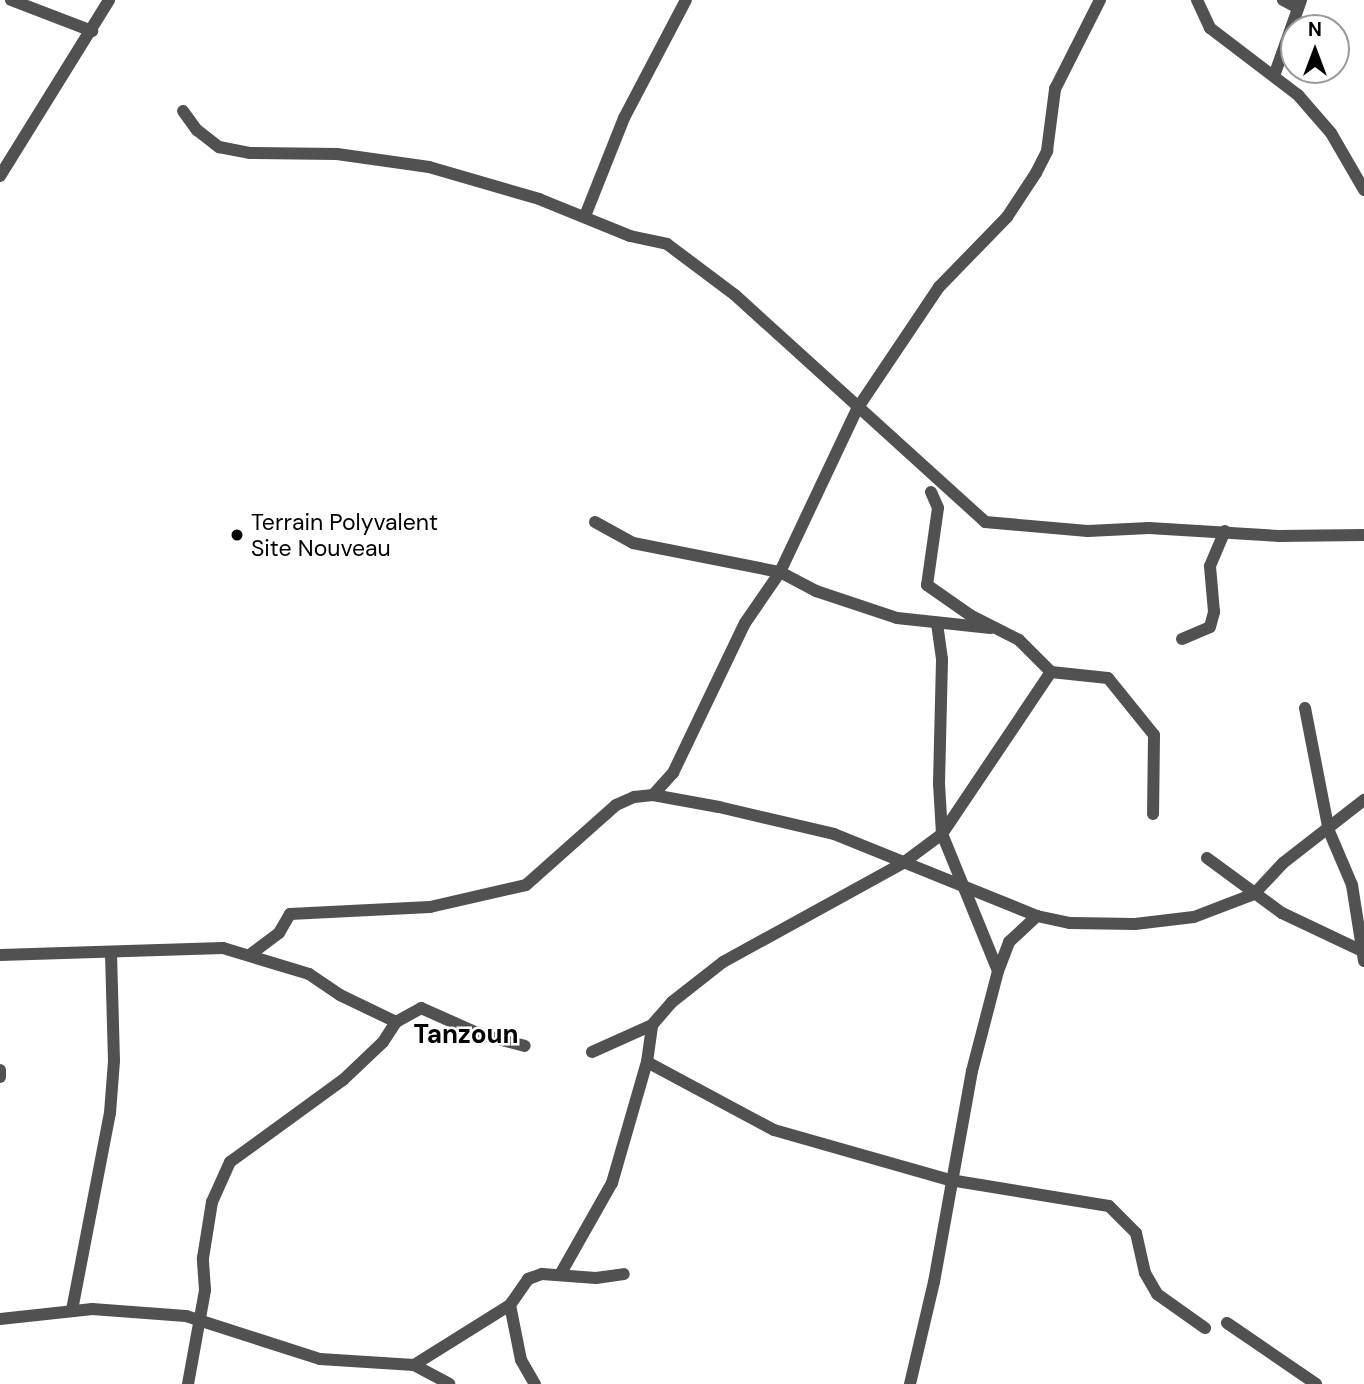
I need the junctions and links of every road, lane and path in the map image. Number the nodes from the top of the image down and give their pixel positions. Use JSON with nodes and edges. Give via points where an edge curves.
{"nodes":[{"id":1,"x":10,"y":0,"type":"edge"},
{"id":2,"x":109,"y":0,"type":"edge"},
{"id":3,"x":686,"y":0,"type":"edge"},
{"id":4,"x":1100,"y":0,"type":"edge"},
{"id":5,"x":1197,"y":0,"type":"edge"},
{"id":6,"x":1283,"y":0,"type":"edge"},
{"id":7,"x":1299,"y":4,"type":"edge"},
{"id":8,"x":92,"y":31,"type":"junction"},
{"id":9,"x":1274,"y":76,"type":"junction"},
{"id":10,"x":183,"y":111,"type":"dead end"},
{"id":11,"x":0,"y":176,"type":"edge"},
{"id":12,"x":1364,"y":190,"type":"edge"},
{"id":13,"x":585,"y":216,"type":"junction"},
{"id":14,"x":857,"y":409,"type":"junction"},
{"id":15,"x":931,"y":492,"type":"dead end"},
{"id":16,"x":595,"y":523,"type":"dead end"},
{"id":17,"x":1225,"y":531,"type":"junction"},
{"id":18,"x":1364,"y":536,"type":"edge"},
{"id":19,"x":780,"y":572,"type":"junction"},
{"id":20,"x":937,"y":625,"type":"junction"},
{"id":21,"x":998,"y":629,"type":"junction"},
{"id":22,"x":1182,"y":639,"type":"dead end"},
{"id":23,"x":1051,"y":672,"type":"junction"},
{"id":24,"x":1305,"y":708,"type":"dead end"},
{"id":25,"x":653,"y":795,"type":"junction"},
{"id":26,"x":1364,"y":800,"type":"edge"},
{"id":27,"x":1153,"y":814,"type":"dead end"},
{"id":28,"x":1329,"y":831,"type":"junction"},
{"id":29,"x":943,"y":834,"type":"junction"},
{"id":30,"x":1207,"y":858,"type":"dead end"},
{"id":31,"x":903,"y":863,"type":"junction"},
{"id":32,"x":961,"y":887,"type":"junction"},
{"id":33,"x":1254,"y":894,"type":"junction"},
{"id":34,"x":1037,"y":916,"type":"junction"},
{"id":35,"x":111,"y":951,"type":"junction"},
{"id":36,"x":251,"y":954,"type":"junction"},
{"id":37,"x":1362,"y":954,"type":"edge"},
{"id":38,"x":0,"y":955,"type":"edge"},
{"id":39,"x":998,"y":971,"type":"junction"},
{"id":40,"x":396,"y":1022,"type":"junction"},
{"id":41,"x":652,"y":1025,"type":"junction"},
{"id":42,"x":524,"y":1046,"type":"dead end"},
{"id":43,"x":592,"y":1052,"type":"dead end"},
{"id":44,"x":648,"y":1062,"type":"junction"},
{"id":45,"x":0,"y":1070,"type":"edge"},
{"id":46,"x":0,"y":1077,"type":"edge"},
{"id":47,"x":950,"y":1180,"type":"junction"},
{"id":48,"x":561,"y":1273,"type":"junction"},
{"id":49,"x":624,"y":1275,"type":"dead end"},
{"id":50,"x":510,"y":1305,"type":"junction"},
{"id":51,"x":72,"y":1310,"type":"junction"},
{"id":52,"x":0,"y":1319,"type":"edge"},
{"id":53,"x":200,"y":1320,"type":"junction"},
{"id":54,"x":1227,"y":1323,"type":"dead end"},
{"id":55,"x":1205,"y":1328,"type":"dead end"},
{"id":56,"x":414,"y":1365,"type":"junction"},
{"id":57,"x":188,"y":1384,"type":"edge"},
{"id":58,"x":449,"y":1384,"type":"edge"},
{"id":59,"x":535,"y":1384,"type":"edge"},
{"id":60,"x":910,"y":1384,"type":"edge"},
{"id":61,"x":1316,"y":1384,"type":"edge"}],
"edges":[{"from":1,"to":8,"type":"street"},
{"from":2,"to":8,"type":"street"},
{"from":3,"to":13,"type":"street","via":[[624,118]]},
{"from":4,"to":14,"type":"street","via":[[1055,89],[1047,151],[1036,173],[1007,217],[945,279]]},
{"from":5,"to":9,"type":"street","via":[[1210,28]]},
{"from":6,"to":7,"type":"street"},
{"from":7,"to":9,"type":"street"},
{"from":8,"to":11,"type":"street"},
{"from":9,"to":12,"type":"street","via":[[1331,133]]},
{"from":10,"to":13,"type":"street","via":[[197,130],[219,146],[250,153],[337,154],[429,167]]},
{"from":13,"to":14,"type":"street","via":[[630,236],[667,244],[691,261]]},
{"from":14,"to":17,"type":"street","via":[[985,523],[1088,531]]},
{"from":14,"to":19,"type":"street"},
{"from":15,"to":21,"type":"street","via":[[939,508],[927,585]]},
{"from":16,"to":19,"type":"street","via":[[633,543]]},
{"from":17,"to":18,"type":"street"},
{"from":17,"to":22,"type":"street","via":[[1210,566],[1214,612],[1210,627]]},
{"from":19,"to":20,"type":"street","via":[[869,609]]},
{"from":19,"to":25,"type":"street","via":[[745,623],[673,773]]},
{"from":20,"to":21,"type":"street"},
{"from":20,"to":29,"type":"street","via":[[942,670],[939,783]]},
{"from":21,"to":23,"type":"street","via":[[1019,640]]},
{"from":23,"to":27,"type":"street","via":[[1108,678],[1150,725],[1156,754]]},
{"from":23,"to":29,"type":"street"},
{"from":24,"to":28,"type":"street"},
{"from":25,"to":31,"type":"street","via":[[834,834]]},
{"from":25,"to":36,"type":"street","via":[[617,805],[526,885],[414,909],[290,914],[279,933]]},
{"from":26,"to":28,"type":"street"},
{"from":28,"to":33,"type":"street","via":[[1283,863]]},
{"from":28,"to":37,"type":"street","via":[[1352,885]]},
{"from":29,"to":31,"type":"street"},
{"from":29,"to":32,"type":"street"},
{"from":30,"to":33,"type":"street"},
{"from":31,"to":32,"type":"street"},
{"from":31,"to":41,"type":"street","via":[[723,962],[672,1002]]},
{"from":32,"to":34,"type":"street"},
{"from":32,"to":39,"type":"street"},
{"from":33,"to":34,"type":"street","via":[[1204,915],[1135,924],[1070,923]]},
{"from":33,"to":37,"type":"street"},
{"from":34,"to":39,"type":"street","via":[[1009,942]]},
{"from":35,"to":36,"type":"street","via":[[223,948]]},
{"from":35,"to":38,"type":"street"},
{"from":35,"to":51,"type":"street","via":[[114,1061],[110,1113]]},
{"from":36,"to":40,"type":"street","via":[[309,974]]},
{"from":39,"to":47,"type":"street"},
{"from":40,"to":42,"type":"street","via":[[421,1008],[482,1035]]},
{"from":40,"to":53,"type":"street","via":[[383,1042],[342,1080],[230,1162],[220,1177],[203,1258]]},
{"from":41,"to":43,"type":"street"},
{"from":41,"to":44,"type":"street"},
{"from":44,"to":47,"type":"street","via":[[774,1130]]},
{"from":44,"to":48,"type":"street","via":[[612,1183]]},
{"from":45,"to":46,"type":"street"},
{"from":47,"to":55,"type":"street","via":[[1109,1206],[1136,1233],[1145,1273],[1157,1294]]},
{"from":47,"to":60,"type":"street","via":[[934,1282]]},
{"from":48,"to":49,"type":"street","via":[[596,1278]]},
{"from":48,"to":50,"type":"street","via":[[528,1279]]},
{"from":50,"to":56,"type":"street"},
{"from":50,"to":59,"type":"street","via":[[521,1360]]},
{"from":51,"to":52,"type":"street"},
{"from":51,"to":53,"type":"street"},
{"from":53,"to":56,"type":"street","via":[[320,1359]]},
{"from":53,"to":57,"type":"street"},
{"from":54,"to":61,"type":"street"},
{"from":56,"to":58,"type":"street"}]}
